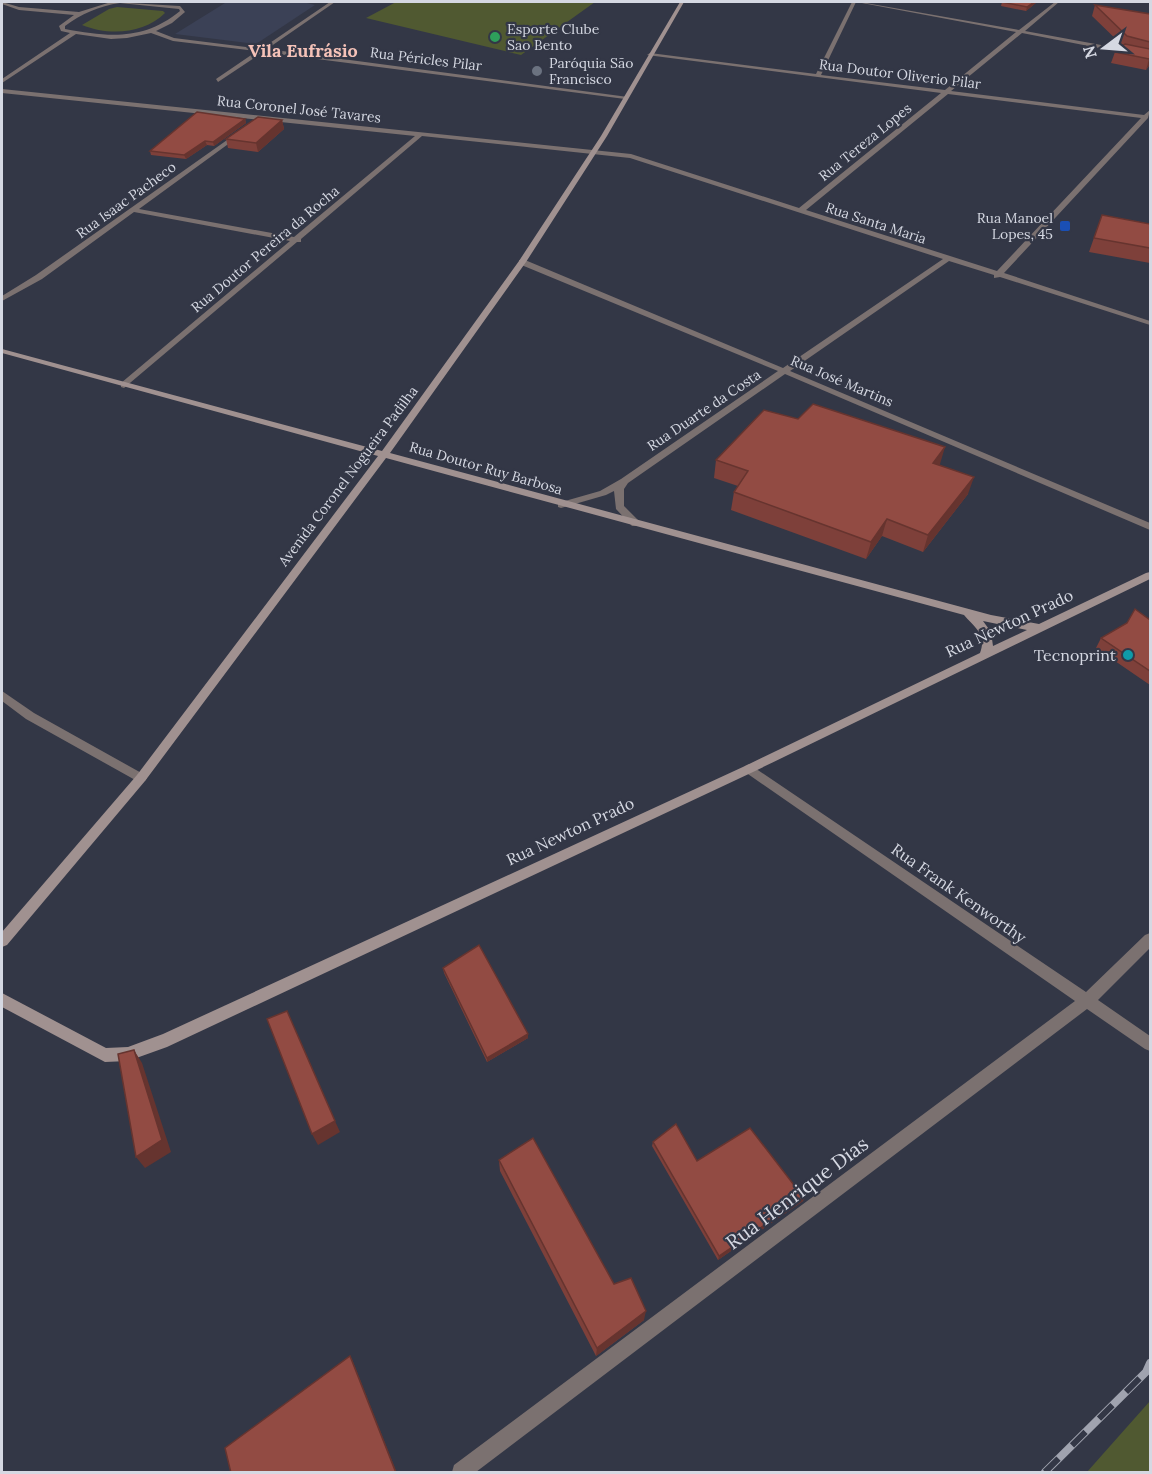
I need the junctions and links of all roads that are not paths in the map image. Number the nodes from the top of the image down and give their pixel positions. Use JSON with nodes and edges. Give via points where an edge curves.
{"nodes":[{"id":1,"x":32,"y":2,"type":"edge"},
{"id":2,"x":178,"y":2,"type":"edge"},
{"id":3,"x":333,"y":2,"type":"edge"},
{"id":4,"x":682,"y":2,"type":"edge"},
{"id":5,"x":854,"y":2,"type":"edge"},
{"id":6,"x":862,"y":2,"type":"edge"},
{"id":7,"x":1057,"y":2,"type":"edge"},
{"id":8,"x":2,"y":3,"type":"edge"},
{"id":9,"x":169,"y":7,"type":"junction"},
{"id":10,"x":19,"y":8,"type":"junction"},
{"id":11,"x":12,"y":11,"type":"dead end"},
{"id":12,"x":82,"y":14,"type":"junction"},
{"id":13,"x":75,"y":32,"type":"junction"},
{"id":14,"x":153,"y":32,"type":"junction"},
{"id":15,"x":1022,"y":32,"type":"junction"},
{"id":16,"x":263,"y":51,"type":"junction"},
{"id":17,"x":650,"y":55,"type":"junction"},
{"id":18,"x":1150,"y":56,"type":"edge"},
{"id":19,"x":818,"y":76,"type":"junction"},
{"id":20,"x":218,"y":80,"type":"dead end"},
{"id":21,"x":2,"y":81,"type":"edge"},
{"id":22,"x":2,"y":91,"type":"edge"},
{"id":23,"x":946,"y":92,"type":"junction"},
{"id":24,"x":625,"y":97,"type":"junction"},
{"id":25,"x":1148,"y":114,"type":"edge"},
{"id":26,"x":262,"y":118,"type":"junction"},
{"id":27,"x":422,"y":133,"type":"junction"},
{"id":28,"x":594,"y":150,"type":"junction"},
{"id":29,"x":133,"y":210,"type":"junction"},
{"id":30,"x":800,"y":211,"type":"junction"},
{"id":31,"x":298,"y":240,"type":"junction"},
{"id":32,"x":947,"y":259,"type":"junction"},
{"id":33,"x":522,"y":262,"type":"junction"},
{"id":34,"x":997,"y":276,"type":"junction"},
{"id":35,"x":2,"y":299,"type":"edge"},
{"id":36,"x":1150,"y":323,"type":"edge"},
{"id":37,"x":2,"y":351,"type":"edge"},
{"id":38,"x":784,"y":371,"type":"junction"},
{"id":39,"x":124,"y":385,"type":"junction"},
{"id":40,"x":384,"y":455,"type":"junction"},
{"id":41,"x":624,"y":481,"type":"junction"},
{"id":42,"x":561,"y":505,"type":"junction"},
{"id":43,"x":636,"y":524,"type":"junction"},
{"id":44,"x":1150,"y":527,"type":"edge"},
{"id":45,"x":1150,"y":574,"type":"edge"},
{"id":46,"x":963,"y":611,"type":"junction"},
{"id":47,"x":1041,"y":628,"type":"junction"},
{"id":48,"x":985,"y":654,"type":"junction"},
{"id":49,"x":2,"y":695,"type":"edge"},
{"id":50,"x":749,"y":769,"type":"junction"},
{"id":51,"x":141,"y":778,"type":"junction"},
{"id":52,"x":1150,"y":939,"type":"edge"},
{"id":53,"x":2,"y":941,"type":"edge"},
{"id":54,"x":2,"y":1000,"type":"edge"},
{"id":55,"x":1087,"y":1001,"type":"junction"},
{"id":56,"x":1150,"y":1044,"type":"edge"},
{"id":57,"x":461,"y":1473,"type":"edge"}],
"edges":[{"from":1,"to":10,"type":"street"},
{"from":2,"to":9,"type":"street"},
{"from":3,"to":16,"type":"street"},
{"from":4,"to":17,"type":"main road","name":"Avenida Coronel Nogueira Padilha"},
{"from":5,"to":19,"type":"street"},
{"from":6,"to":15,"type":"street"},
{"from":7,"to":15,"type":"street","name":"Rua Tereza Lopes"},
{"from":8,"to":10,"type":"street"},
{"from":9,"to":12,"type":"street","via":[[110,3]]},
{"from":9,"to":14,"type":"street","via":[[183,11]]},
{"from":10,"to":11,"type":"street"},
{"from":10,"to":12,"type":"street"},
{"from":12,"to":13,"type":"street","via":[[62,26],[63,30]]},
{"from":13,"to":14,"type":"street","via":[[136,38]]},
{"from":13,"to":21,"type":"street"},
{"from":14,"to":16,"type":"street","name":"Rua Péricles Pilar","via":[[173,39]]},
{"from":15,"to":18,"type":"street"},
{"from":15,"to":23,"type":"street","name":"Rua Tereza Lopes"},
{"from":16,"to":20,"type":"street"},
{"from":16,"to":24,"type":"street","name":"Rua Péricles Pilar"},
{"from":17,"to":19,"type":"street","name":"Rua Doutor Oliverio Pilar"},
{"from":17,"to":24,"type":"main road","name":"Avenida Coronel Nogueira Padilha"},
{"from":19,"to":23,"type":"street","name":"Rua Doutor Oliverio Pilar"},
{"from":22,"to":26,"type":"street","name":"Rua Coronel José Tavares"},
{"from":23,"to":25,"type":"street","name":"Rua Doutor Oliverio Pilar"},
{"from":23,"to":30,"type":"street","name":"Rua Tereza Lopes"},
{"from":24,"to":28,"type":"main road","name":"Avenida Coronel Nogueira Padilha"},
{"from":25,"to":34,"type":"street"},
{"from":26,"to":27,"type":"street","name":"Rua Coronel José Tavares"},
{"from":26,"to":29,"type":"street","name":"Rua Isaac Pacheco"},
{"from":27,"to":28,"type":"street","name":"Rua Coronel José Tavares"},
{"from":27,"to":31,"type":"street","name":"Rua Doutor Pereira da Rocha"},
{"from":28,"to":30,"type":"street","name":"Rua Santa Maria","via":[[631,156]]},
{"from":28,"to":33,"type":"main road","name":"Avenida Coronel Nogueira Padilha"},
{"from":29,"to":31,"type":"street"},
{"from":29,"to":35,"type":"street","name":"Rua Isaac Pacheco"},
{"from":30,"to":32,"type":"street","name":"Rua Santa Maria"},
{"from":31,"to":39,"type":"street","name":"Rua Doutor Pereira da Rocha"},
{"from":32,"to":34,"type":"street","name":"Rua Santa Maria"},
{"from":32,"to":38,"type":"street","name":"Rua Duarte da Costa"},
{"from":33,"to":38,"type":"street","name":"Rua José Martins"},
{"from":33,"to":40,"type":"main road","name":"Avenida Coronel Nogueira Padilha"},
{"from":34,"to":36,"type":"street","name":"Rua Santa Maria"},
{"from":37,"to":39,"type":"main road","name":"Rua Doutor Ruy Barbosa"},
{"from":38,"to":41,"type":"street","name":"Rua Duarte da Costa"},
{"from":38,"to":44,"type":"street","name":"Rua José Martins"},
{"from":39,"to":40,"type":"main road","name":"Rua Doutor Ruy Barbosa"},
{"from":40,"to":42,"type":"main road","name":"Rua Doutor Ruy Barbosa"},
{"from":40,"to":51,"type":"main road","name":"Avenida Coronel Nogueira Padilha"},
{"from":41,"to":42,"type":"street","name":"Rua Duarte da Costa","via":[[586,500]]},
{"from":41,"to":43,"type":"street","via":[[619,489],[619,507]]},
{"from":42,"to":43,"type":"main road","name":"Rua Doutor Ruy Barbosa"},
{"from":43,"to":46,"type":"main road","name":"Rua Doutor Ruy Barbosa"},
{"from":45,"to":47,"type":"main road","name":"Rua Newton Prado"},
{"from":46,"to":47,"type":"main road","name":"Rua Doutor Ruy Barbosa"},
{"from":46,"to":48,"type":"main road","name":"Rua Doutor Ruy Barbosa","via":[[985,629],[990,644]]},
{"from":47,"to":48,"type":"main road","name":"Rua Newton Prado"},
{"from":48,"to":50,"type":"main road","name":"Rua Newton Prado"},
{"from":49,"to":51,"type":"street","via":[[30,716]]},
{"from":50,"to":54,"type":"main road","name":"Rua Newton Prado","via":[[167,1040],[128,1053],[105,1055]]},
{"from":50,"to":55,"type":"street","name":"Rua Frank Kenworthy"},
{"from":51,"to":53,"type":"main road","name":"Avenida Coronel Nogueira Padilha"},
{"from":52,"to":55,"type":"street","name":"Rua Henrique Dias"},
{"from":55,"to":56,"type":"street","name":"Rua Frank Kenworthy"},
{"from":55,"to":57,"type":"street","name":"Rua Henrique Dias"}]}
